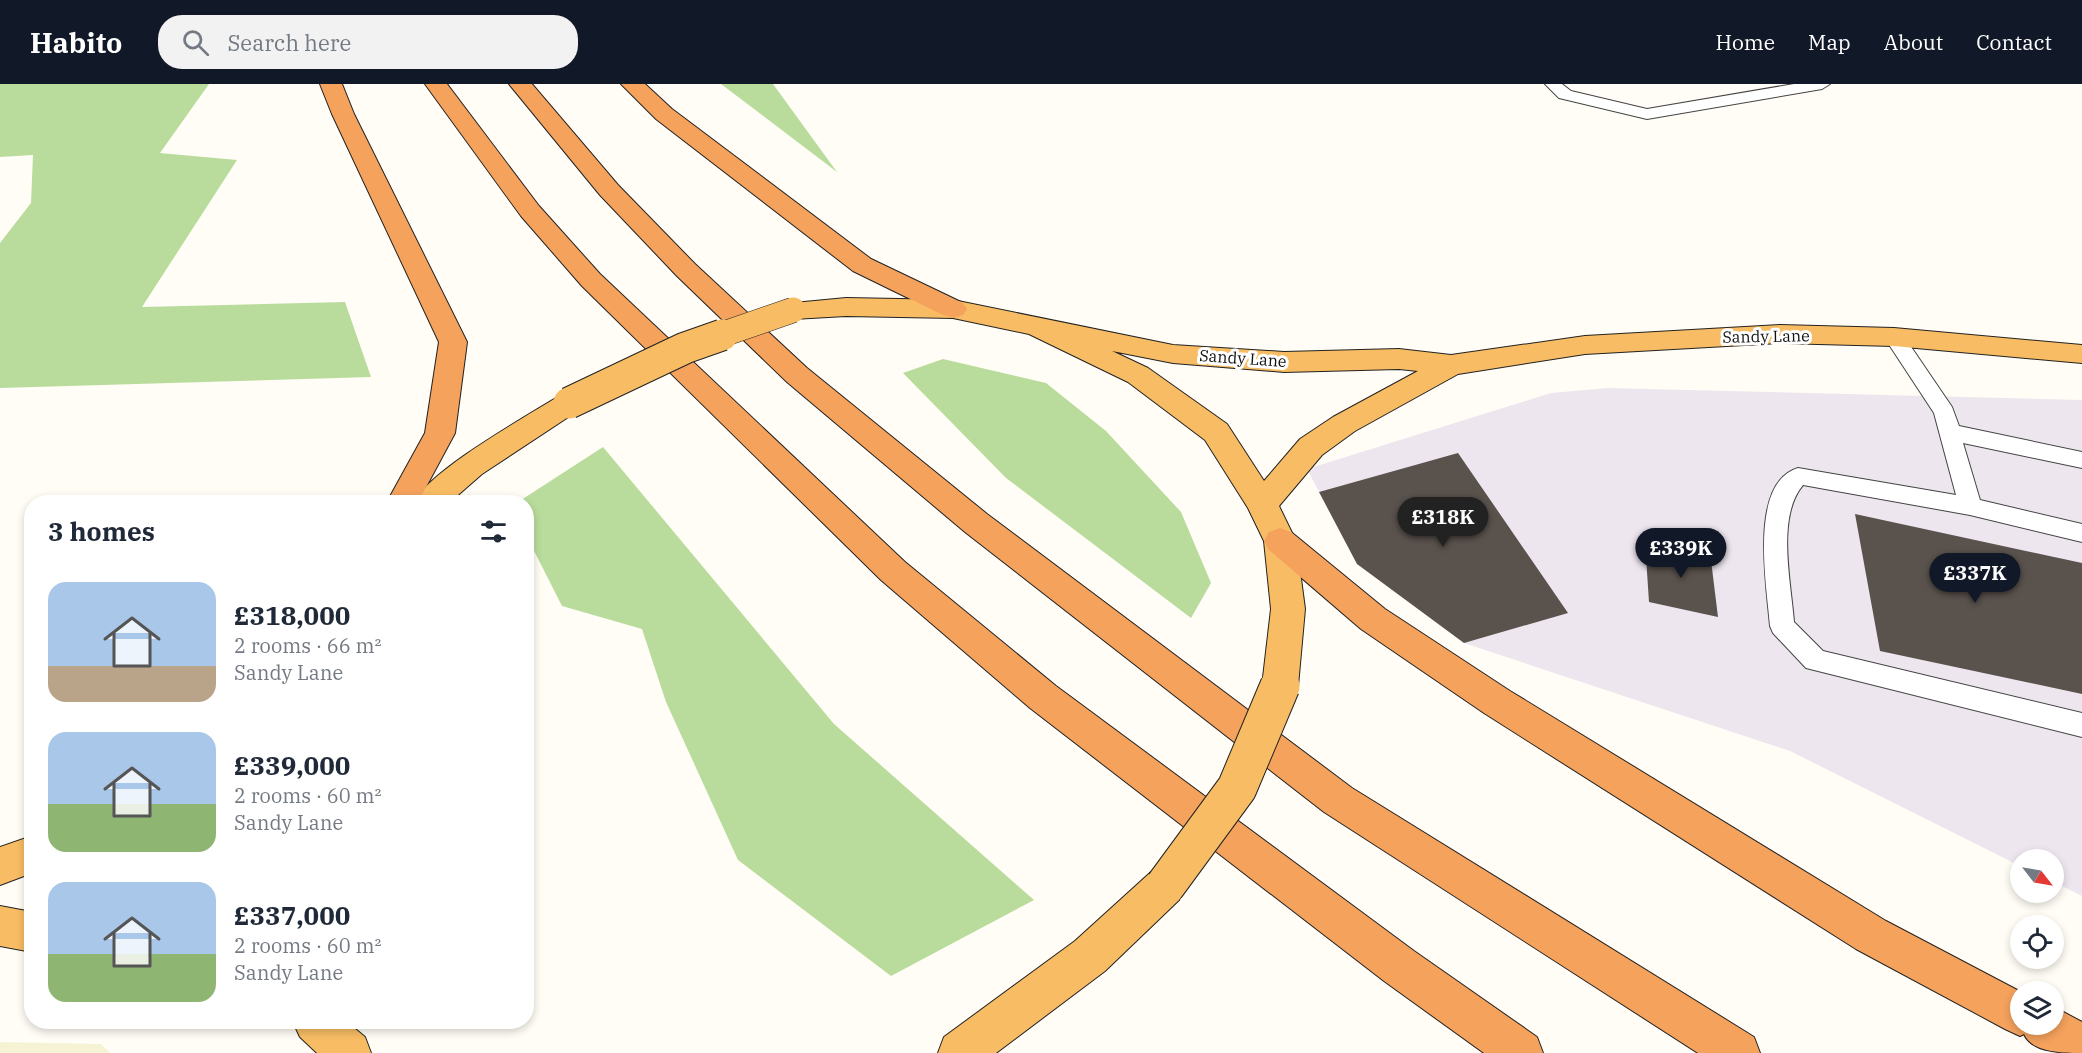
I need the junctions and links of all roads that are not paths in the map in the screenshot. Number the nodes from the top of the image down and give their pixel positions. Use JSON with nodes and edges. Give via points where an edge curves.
{"nodes":[{"id":1,"x":331,"y":84,"type":"edge"},
{"id":2,"x":436,"y":84,"type":"edge"},
{"id":3,"x":520,"y":84,"type":"edge"},
{"id":4,"x":633,"y":84,"type":"edge"},
{"id":5,"x":1553,"y":84,"type":"edge"},
{"id":6,"x":1822,"y":84,"type":"edge"},
{"id":7,"x":953,"y":309,"type":"junction"},
{"id":8,"x":1037,"y":327,"type":"junction"},
{"id":9,"x":1894,"y":337,"type":"junction"},
{"id":10,"x":2082,"y":354,"type":"edge"},
{"id":11,"x":1451,"y":365,"type":"junction"},
{"id":12,"x":1950,"y":432,"type":"junction"},
{"id":13,"x":2082,"y":460,"type":"edge"},
{"id":14,"x":407,"y":495,"type":"edge"},
{"id":15,"x":438,"y":495,"type":"edge"},
{"id":16,"x":1262,"y":504,"type":"junction"},
{"id":17,"x":1970,"y":507,"type":"junction"},
{"id":18,"x":2082,"y":533,"type":"edge"},
{"id":19,"x":1280,"y":541,"type":"junction"},
{"id":20,"x":2082,"y":725,"type":"edge"},
{"id":21,"x":24,"y":857,"type":"edge"},
{"id":22,"x":0,"y":866,"type":"edge"},
{"id":23,"x":0,"y":926,"type":"edge"},
{"id":24,"x":24,"y":930,"type":"edge"},
{"id":25,"x":2010,"y":1009,"type":"edge"},
{"id":26,"x":323,"y":1029,"type":"edge"},
{"id":27,"x":2062,"y":1035,"type":"edge"},
{"id":28,"x":2082,"y":1046,"type":"edge"},
{"id":29,"x":349,"y":1053,"type":"edge"},
{"id":30,"x":960,"y":1053,"type":"edge"},
{"id":31,"x":1521,"y":1053,"type":"edge"},
{"id":32,"x":1738,"y":1053,"type":"edge"}],
"edges":[{"from":1,"to":14,"type":"highway","via":[[453,342],[440,433]]},
{"from":2,"to":31,"type":"highway","via":[[530,210],[591,280],[893,572],[1043,697],[1399,966]]},
{"from":3,"to":32,"type":"highway","via":[[609,190],[686,270],[797,375],[976,523],[1338,800]]},
{"from":4,"to":7,"type":"highway","via":[[664,114],[862,265]]},
{"from":5,"to":6,"type":"lane","via":[[1565,95],[1647,114]]},
{"from":7,"to":8,"type":"highway"},
{"from":7,"to":15,"type":"highway","bridge":true,"via":[[793,310],[685,348],[569,403],[471,466]]},
{"from":8,"to":11,"type":"highway","name":"Sandy Lane","via":[[1173,354],[1284,362],[1400,359]]},
{"from":8,"to":16,"type":"highway","via":[[1138,375],[1216,432]]},
{"from":9,"to":10,"type":"highway","name":"Sandy Lane"},
{"from":9,"to":11,"type":"highway","name":"Sandy Lane","via":[[1780,334],[1684,338],[1585,345]]},
{"from":9,"to":12,"type":"lane","via":[[1944,412]]},
{"from":11,"to":16,"type":"highway","name":"Sandy Lane","via":[[1344,424],[1311,447]]},
{"from":12,"to":13,"type":"lane"},
{"from":12,"to":17,"type":"lane"},
{"from":16,"to":19,"type":"highway"},
{"from":17,"to":18,"type":"lane"},
{"from":17,"to":20,"type":"lane","via":[[1798,476],[1784,492],[1775,524],[1782,626],[1815,660]]},
{"from":19,"to":25,"type":"highway","via":[[1373,619],[1497,702],[1871,935]]},
{"from":19,"to":30,"type":"highway","bridge":true,"via":[[1288,609],[1280,686],[1237,788],[1165,886],[1090,956]]},
{"from":21,"to":22,"type":"highway"},
{"from":23,"to":24,"type":"highway"},
{"from":26,"to":29,"type":"highway"},
{"from":27,"to":28,"type":"highway"}]}
